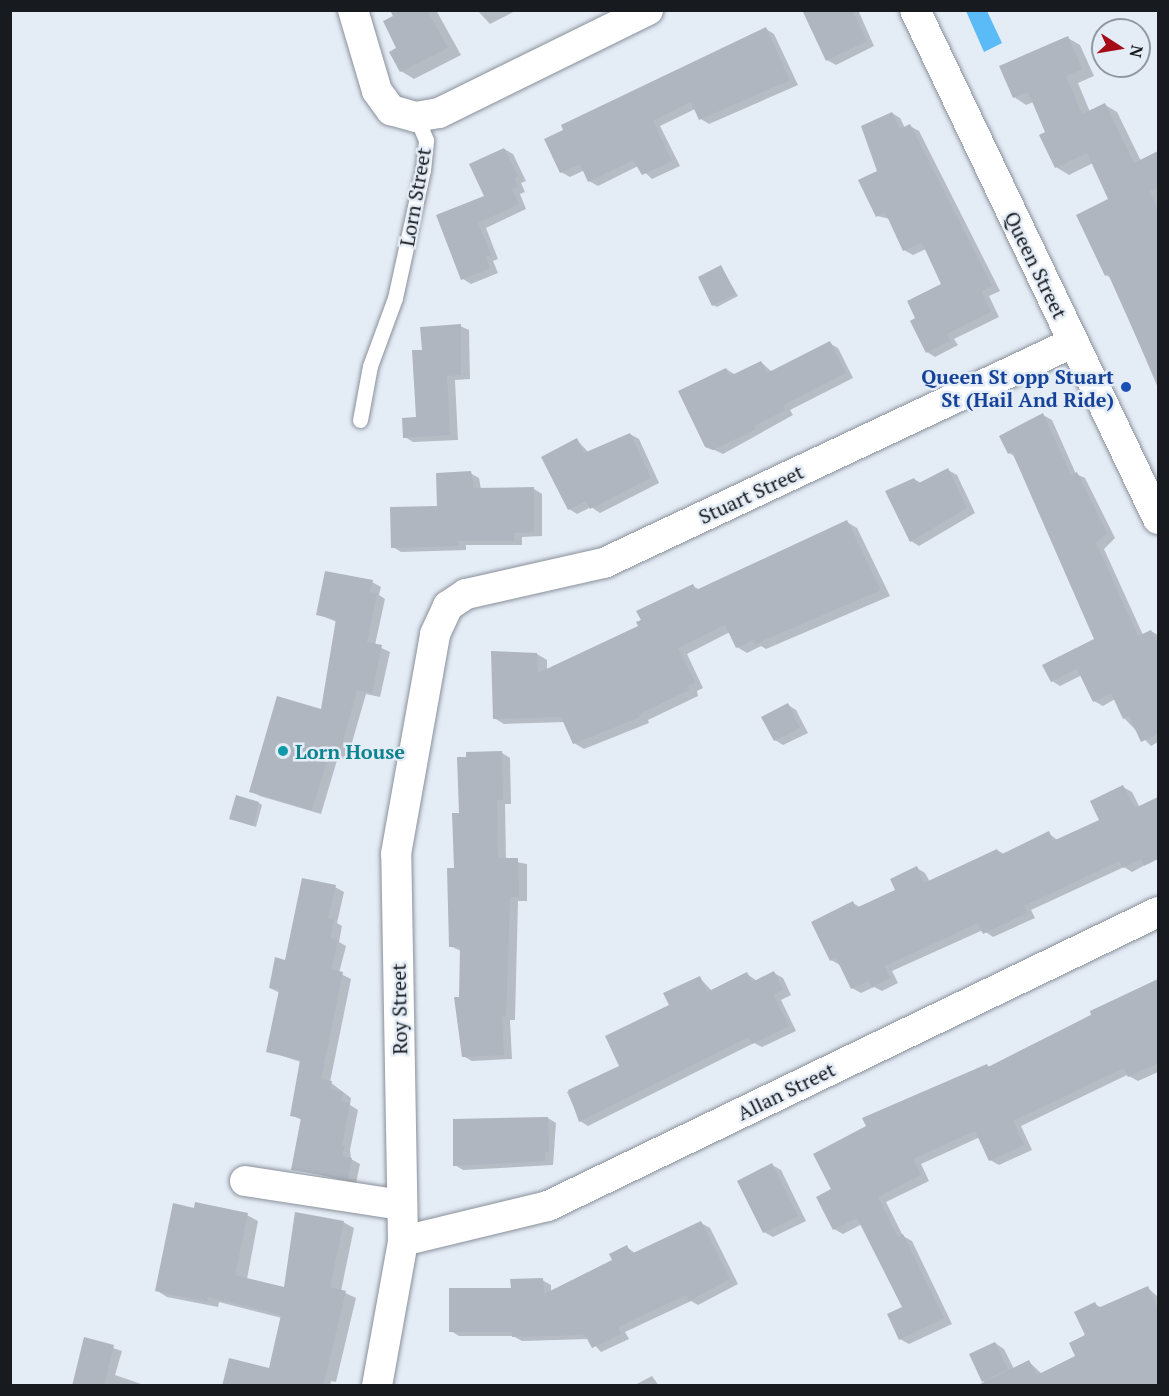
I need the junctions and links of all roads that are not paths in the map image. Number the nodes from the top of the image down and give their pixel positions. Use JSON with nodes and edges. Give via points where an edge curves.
{"nodes":[{"id":1,"x":354,"y":10,"type":"edge"},
{"id":2,"x":648,"y":10,"type":"edge"},
{"id":3,"x":915,"y":10,"type":"edge"},
{"id":4,"x":416,"y":117,"type":"junction"},
{"id":5,"x":1074,"y":342,"type":"junction"},
{"id":6,"x":360,"y":420,"type":"dead end"},
{"id":7,"x":1158,"y":519,"type":"edge"},
{"id":8,"x":435,"y":634,"type":"joint"},
{"id":9,"x":1158,"y":912,"type":"edge"},
{"id":10,"x":245,"y":1181,"type":"dead end"},
{"id":11,"x":402,"y":1205,"type":"junction"},
{"id":12,"x":403,"y":1241,"type":"junction"},
{"id":13,"x":377,"y":1386,"type":"edge"}],
"edges":[{"from":1,"to":4,"type":"street","via":[[377,92],[391,110]]},
{"from":2,"to":4,"type":"street","name":"Lorn Street","via":[[439,113]]},
{"from":3,"to":5,"type":"street","name":"Queen Street"},
{"from":4,"to":6,"type":"lane","name":"Lorn Street","via":[[426,140],[423,170],[395,298],[370,366]]},
{"from":5,"to":7,"type":"street","name":"Queen Street"},
{"from":5,"to":8,"type":"street","name":"Stuart Street","via":[[604,562],[465,594],[448,606]]},
{"from":8,"to":11,"type":"street","name":"Roy Street","via":[[396,854]]},
{"from":9,"to":12,"type":"street","name":"Allan Street","via":[[548,1206]]},
{"from":10,"to":11,"type":"street"},
{"from":11,"to":12,"type":"street","name":"Roy Street"},
{"from":12,"to":13,"type":"street","name":"Roy Street"}]}
